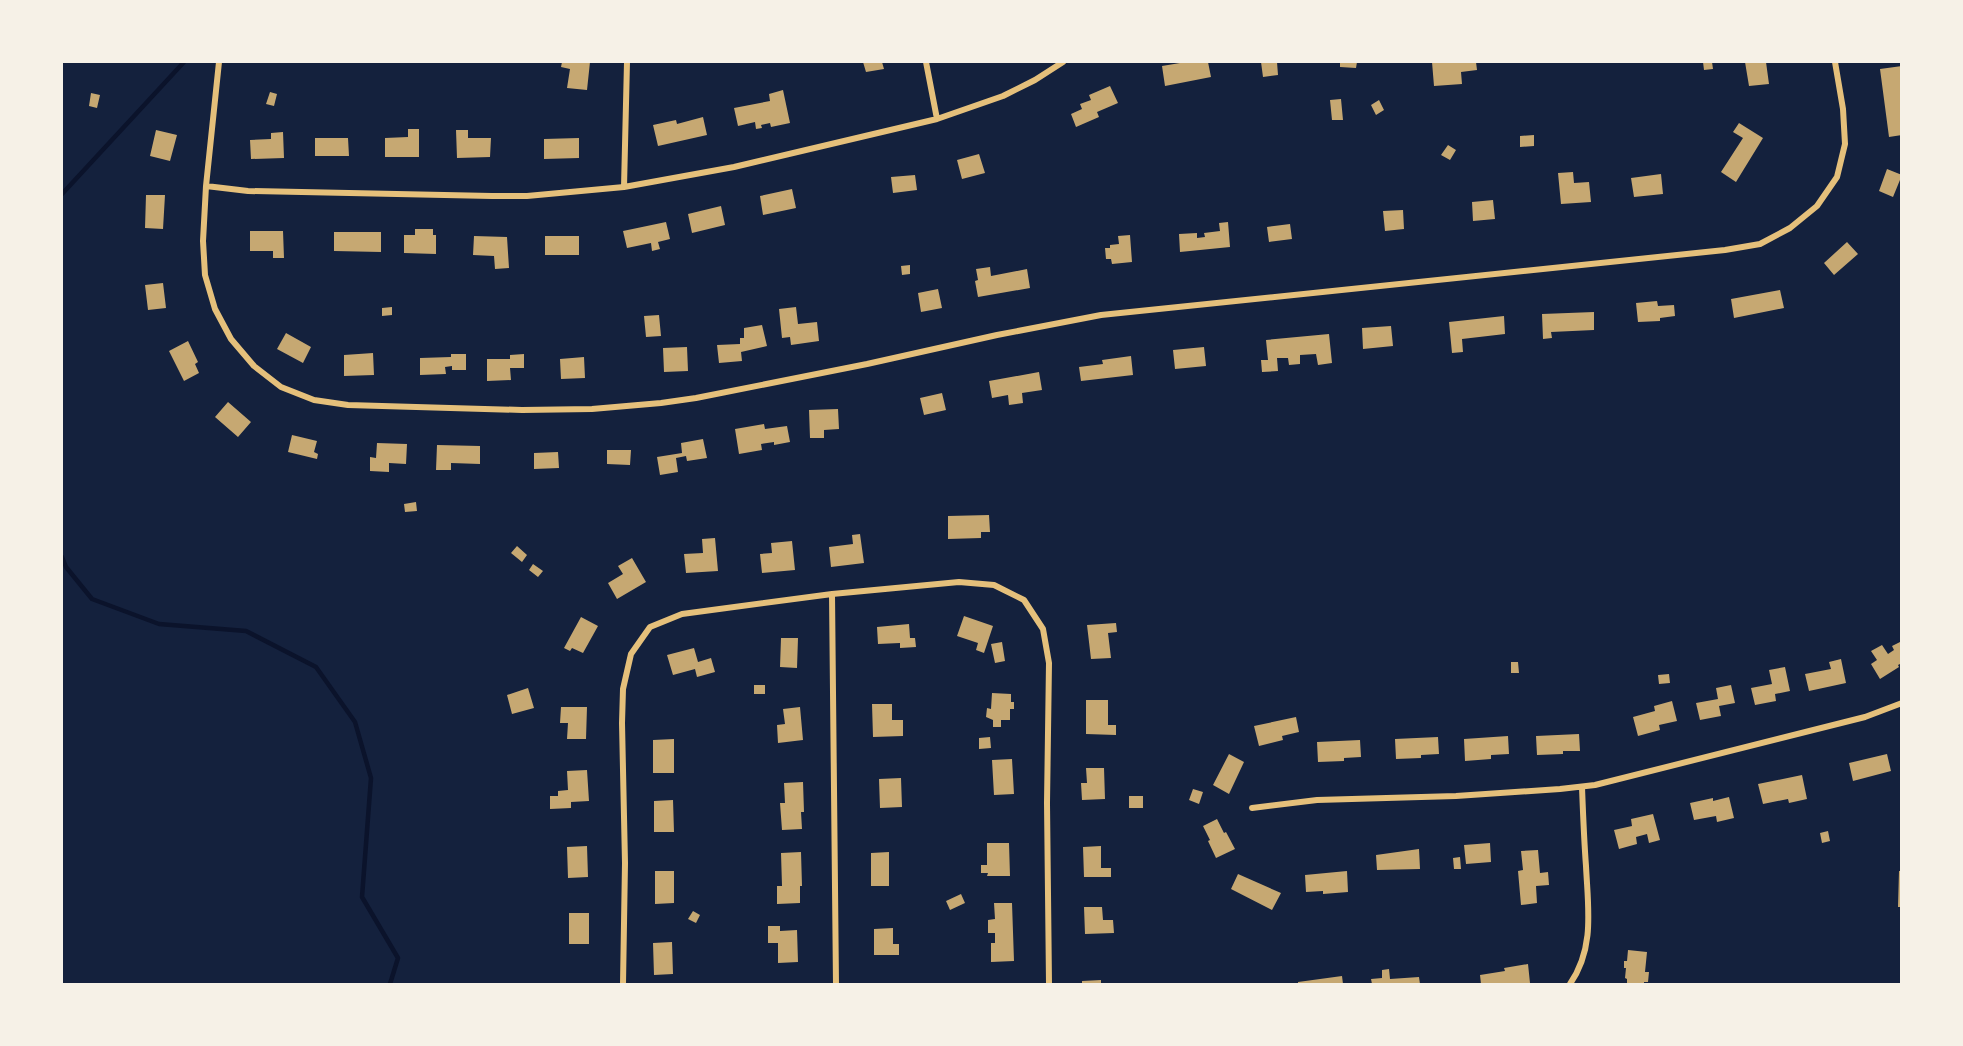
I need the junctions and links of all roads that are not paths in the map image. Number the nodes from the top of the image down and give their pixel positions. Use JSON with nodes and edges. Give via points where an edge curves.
{"nodes":[{"id":1,"x":219,"y":62,"type":"edge"},
{"id":2,"x":627,"y":62,"type":"edge"},
{"id":3,"x":926,"y":62,"type":"edge"},
{"id":4,"x":1063,"y":62,"type":"edge"},
{"id":5,"x":1835,"y":62,"type":"edge"},
{"id":6,"x":937,"y":119,"type":"junction"},
{"id":7,"x":206,"y":186,"type":"junction"},
{"id":8,"x":624,"y":187,"type":"junction"},
{"id":9,"x":832,"y":594,"type":"junction"},
{"id":10,"x":1902,"y":703,"type":"edge"},
{"id":11,"x":1582,"y":787,"type":"junction"},
{"id":12,"x":1252,"y":808,"type":"dead end"},
{"id":13,"x":623,"y":984,"type":"edge"},
{"id":14,"x":836,"y":984,"type":"edge"},
{"id":15,"x":1049,"y":984,"type":"edge"},
{"id":16,"x":1570,"y":984,"type":"edge"}],
"edges":[{"from":1,"to":7,"type":"street"},
{"from":2,"to":8,"type":"street"},
{"from":3,"to":6,"type":"street"},
{"from":4,"to":6,"type":"street","via":[[1003,96]]},
{"from":5,"to":7,"type":"street","via":[[1845,144],[1837,177],[1817,206],[1790,228],[1760,244],[1101,315],[696,398],[592,409],[348,405],[314,400],[281,387],[254,366],[231,339],[215,309],[205,275]]},
{"from":6,"to":8,"type":"street","via":[[734,167]]},
{"from":7,"to":8,"type":"street","via":[[248,191],[492,196]]},
{"from":9,"to":13,"type":"street","via":[[682,614],[650,627],[631,654],[623,688],[622,723]]},
{"from":9,"to":14,"type":"street"},
{"from":9,"to":15,"type":"street","via":[[959,582],[993,585],[1024,600],[1043,629],[1049,663]]},
{"from":10,"to":11,"type":"street","via":[[1865,717]]},
{"from":11,"to":12,"type":"street","via":[[1317,800]]},
{"from":11,"to":16,"type":"street","via":[[1589,939],[1579,972]]}]}
